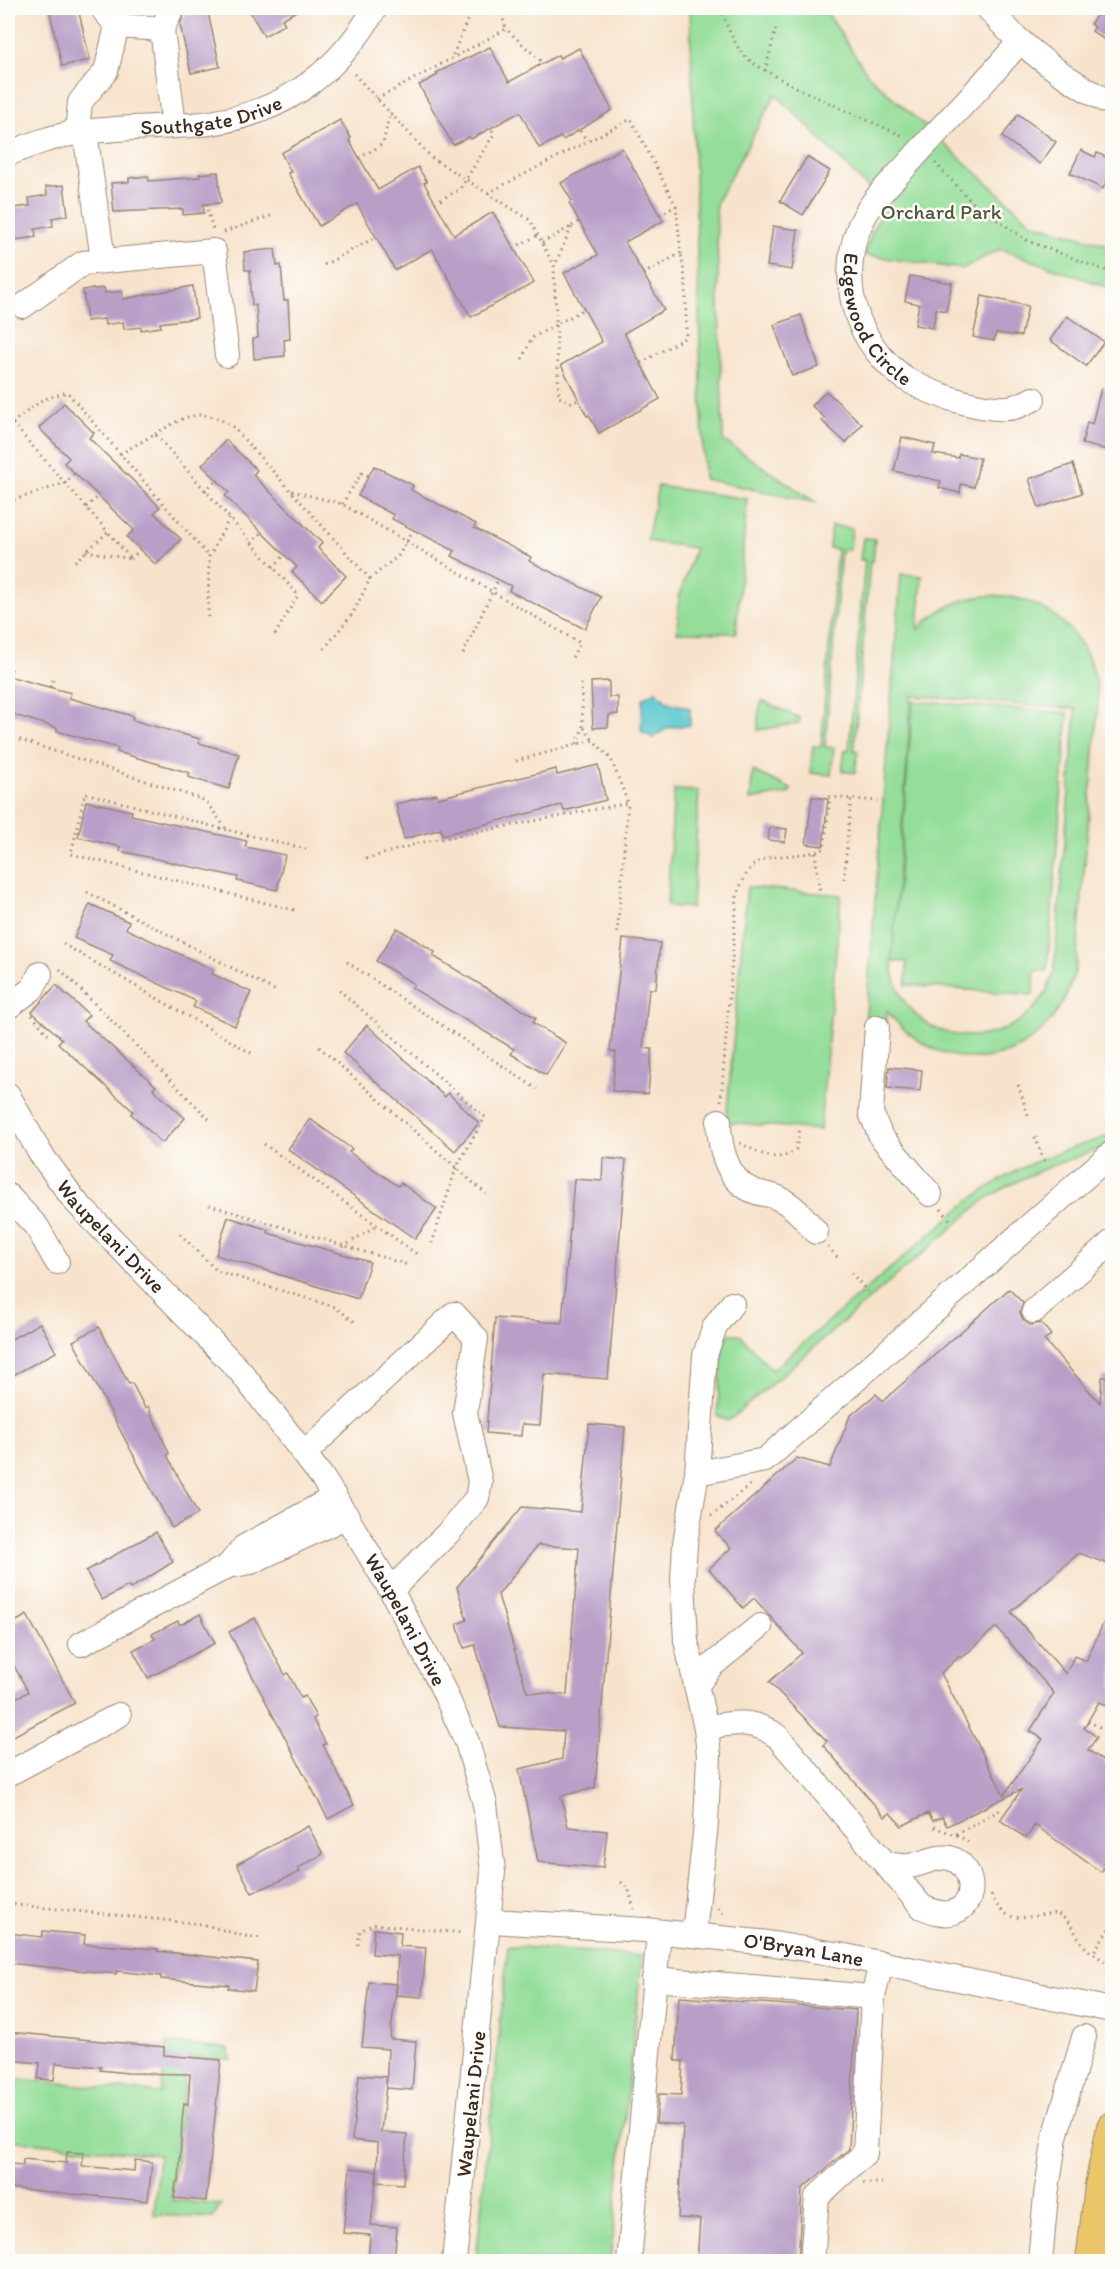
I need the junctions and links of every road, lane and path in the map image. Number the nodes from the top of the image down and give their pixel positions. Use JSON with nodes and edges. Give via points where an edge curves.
{"nodes":[{"id":1,"x":102,"y":8,"type":"edge"},
{"id":2,"x":375,"y":8,"type":"edge"},
{"id":3,"x":472,"y":8,"type":"edge"},
{"id":4,"x":500,"y":8,"type":"edge"},
{"id":5,"x":721,"y":8,"type":"edge"},
{"id":6,"x":988,"y":8,"type":"edge"},
{"id":7,"x":167,"y":18,"type":"edge"},
{"id":8,"x":777,"y":25,"type":"dead end"},
{"id":9,"x":117,"y":26,"type":"junction"},
{"id":10,"x":506,"y":29,"type":"junction"},
{"id":11,"x":1020,"y":41,"type":"junction"},
{"id":12,"x":452,"y":56,"type":"junction"},
{"id":13,"x":543,"y":63,"type":"dead end"},
{"id":14,"x":765,"y":71,"type":"junction"},
{"id":15,"x":354,"y":74,"type":"dead end"},
{"id":16,"x":377,"y":99,"type":"junction"},
{"id":17,"x":1113,"y":104,"type":"edge"},
{"id":18,"x":390,"y":112,"type":"junction"},
{"id":19,"x":174,"y":126,"type":"junction"},
{"id":20,"x":491,"y":128,"type":"dead end"},
{"id":21,"x":580,"y":131,"type":"dead end"},
{"id":22,"x":81,"y":132,"type":"junction"},
{"id":23,"x":587,"y":141,"type":"junction"},
{"id":24,"x":913,"y":141,"type":"dead end"},
{"id":25,"x":8,"y":154,"type":"edge"},
{"id":26,"x":359,"y":158,"type":"dead end"},
{"id":27,"x":931,"y":158,"type":"dead end"},
{"id":28,"x":465,"y":179,"type":"junction"},
{"id":29,"x":488,"y":193,"type":"junction"},
{"id":30,"x":435,"y":203,"type":"dead end"},
{"id":31,"x":206,"y":204,"type":"dead end"},
{"id":32,"x":676,"y":206,"type":"junction"},
{"id":33,"x":273,"y":214,"type":"dead end"},
{"id":34,"x":659,"y":215,"type":"dead end"},
{"id":35,"x":579,"y":221,"type":"dead end"},
{"id":36,"x":572,"y":226,"type":"junction"},
{"id":37,"x":538,"y":235,"type":"junction"},
{"id":38,"x":376,"y":237,"type":"dead end"},
{"id":39,"x":542,"y":243,"type":"junction"},
{"id":40,"x":514,"y":248,"type":"dead end"},
{"id":41,"x":681,"y":253,"type":"junction"},
{"id":42,"x":103,"y":260,"type":"junction"},
{"id":43,"x":324,"y":265,"type":"dead end"},
{"id":44,"x":554,"y":266,"type":"junction"},
{"id":45,"x":1113,"y":273,"type":"edge"},
{"id":46,"x":643,"y":274,"type":"dead end"},
{"id":47,"x":23,"y":306,"type":"dead end"},
{"id":48,"x":584,"y":309,"type":"dead end"},
{"id":49,"x":556,"y":324,"type":"junction"},
{"id":50,"x":227,"y":355,"type":"dead end"},
{"id":51,"x":522,"y":359,"type":"dead end"},
{"id":52,"x":640,"y":363,"type":"dead end"},
{"id":53,"x":1033,"y":399,"type":"dead end"},
{"id":54,"x":578,"y":400,"type":"dead end"},
{"id":55,"x":12,"y":423,"type":"junction"},
{"id":56,"x":8,"y":426,"type":"edge"},
{"id":57,"x":155,"y":434,"type":"junction"},
{"id":58,"x":120,"y":453,"type":"junction"},
{"id":59,"x":75,"y":473,"type":"dead end"},
{"id":60,"x":369,"y":476,"type":"dead end"},
{"id":61,"x":217,"y":480,"type":"dead end"},
{"id":62,"x":65,"y":483,"type":"junction"},
{"id":63,"x":289,"y":490,"type":"junction"},
{"id":64,"x":205,"y":491,"type":"junction"},
{"id":65,"x":99,"y":496,"type":"dead end"},
{"id":66,"x":8,"y":502,"type":"edge"},
{"id":67,"x":342,"y":504,"type":"junction"},
{"id":68,"x":86,"y":507,"type":"junction"},
{"id":69,"x":229,"y":519,"type":"junction"},
{"id":70,"x":413,"y":530,"type":"dead end"},
{"id":71,"x":108,"y":532,"type":"junction"},
{"id":72,"x":262,"y":532,"type":"dead end"},
{"id":73,"x":408,"y":541,"type":"junction"},
{"id":74,"x":251,"y":543,"type":"junction"},
{"id":75,"x":140,"y":550,"type":"dead end"},
{"id":76,"x":86,"y":551,"type":"junction"},
{"id":77,"x":285,"y":555,"type":"dead end"},
{"id":78,"x":209,"y":557,"type":"junction"},
{"id":79,"x":131,"y":559,"type":"junction"},
{"id":80,"x":72,"y":564,"type":"dead end"},
{"id":81,"x":273,"y":567,"type":"junction"},
{"id":82,"x":370,"y":579,"type":"junction"},
{"id":83,"x":498,"y":580,"type":"dead end"},
{"id":84,"x":492,"y":592,"type":"junction"},
{"id":85,"x":208,"y":617,"type":"dead end"},
{"id":86,"x":273,"y":638,"type":"dead end"},
{"id":87,"x":324,"y":649,"type":"dead end"},
{"id":88,"x":463,"y":654,"type":"dead end"},
{"id":89,"x":570,"y":661,"type":"dead end"},
{"id":90,"x":13,"y":665,"type":"dead end"},
{"id":91,"x":9,"y":676,"type":"dead end"},
{"id":92,"x":53,"y":680,"type":"dead end"},
{"id":93,"x":581,"y":681,"type":"dead end"},
{"id":94,"x":50,"y":687,"type":"dead end"},
{"id":95,"x":583,"y":727,"type":"junction"},
{"id":96,"x":8,"y":736,"type":"edge"},
{"id":97,"x":593,"y":740,"type":"junction"},
{"id":98,"x":577,"y":745,"type":"junction"},
{"id":99,"x":516,"y":761,"type":"dead end"},
{"id":100,"x":851,"y":799,"type":"junction"},
{"id":101,"x":878,"y":801,"type":"dead end"},
{"id":102,"x":628,"y":803,"type":"junction"},
{"id":103,"x":227,"y":830,"type":"junction"},
{"id":104,"x":310,"y":850,"type":"dead end"},
{"id":105,"x":817,"y":852,"type":"junction"},
{"id":106,"x":366,"y":859,"type":"dead end"},
{"id":107,"x":844,"y":879,"type":"dead end"},
{"id":108,"x":87,"y":892,"type":"dead end"},
{"id":109,"x":820,"y":893,"type":"dead end"},
{"id":110,"x":298,"y":911,"type":"dead end"},
{"id":111,"x":617,"y":935,"type":"dead end"},
{"id":112,"x":63,"y":944,"type":"dead end"},
{"id":113,"x":347,"y":962,"type":"dead end"},
{"id":114,"x":47,"y":969,"type":"joint"},
{"id":115,"x":339,"y":990,"type":"dead end"},
{"id":116,"x":276,"y":991,"type":"dead end"},
{"id":117,"x":14,"y":1004,"type":"edge"},
{"id":118,"x":877,"y":1027,"type":"dead end"},
{"id":119,"x":48,"y":1035,"type":"dead end"},
{"id":120,"x":319,"y":1047,"type":"dead end"},
{"id":121,"x":254,"y":1054,"type":"dead end"},
{"id":122,"x":1018,"y":1085,"type":"dead end"},
{"id":123,"x":537,"y":1089,"type":"dead end"},
{"id":124,"x":8,"y":1095,"type":"edge"},
{"id":125,"x":1029,"y":1118,"type":"dead end"},
{"id":126,"x":210,"y":1120,"type":"dead end"},
{"id":127,"x":13,"y":1121,"type":"edge"},
{"id":128,"x":720,"y":1128,"type":"junction"},
{"id":129,"x":800,"y":1128,"type":"dead end"},
{"id":130,"x":1035,"y":1137,"type":"dead end"},
{"id":131,"x":264,"y":1144,"type":"dead end"},
{"id":132,"x":1113,"y":1153,"type":"edge"},
{"id":133,"x":1045,"y":1164,"type":"dead end"},
{"id":134,"x":456,"y":1168,"type":"junction"},
{"id":135,"x":486,"y":1194,"type":"dead end"},
{"id":136,"x":8,"y":1196,"type":"edge"},
{"id":137,"x":933,"y":1198,"type":"joint"},
{"id":138,"x":209,"y":1205,"type":"dead end"},
{"id":139,"x":952,"y":1222,"type":"dead end"},
{"id":140,"x":377,"y":1226,"type":"junction"},
{"id":141,"x":180,"y":1234,"type":"dead end"},
{"id":142,"x":819,"y":1235,"type":"joint"},
{"id":143,"x":1113,"y":1242,"type":"edge"},
{"id":144,"x":432,"y":1243,"type":"dead end"},
{"id":145,"x":343,"y":1246,"type":"junction"},
{"id":146,"x":418,"y":1255,"type":"dead end"},
{"id":147,"x":840,"y":1260,"type":"dead end"},
{"id":148,"x":57,"y":1262,"type":"dead end"},
{"id":149,"x":408,"y":1265,"type":"dead end"},
{"id":150,"x":851,"y":1273,"type":"dead end"},
{"id":151,"x":869,"y":1293,"type":"dead end"},
{"id":152,"x":732,"y":1304,"type":"dead end"},
{"id":153,"x":1034,"y":1311,"type":"dead end"},
{"id":154,"x":355,"y":1322,"type":"dead end"},
{"id":155,"x":305,"y":1453,"type":"junction"},
{"id":156,"x":697,"y":1473,"type":"junction"},
{"id":157,"x":341,"y":1506,"type":"junction"},
{"id":158,"x":390,"y":1590,"type":"junction"},
{"id":159,"x":760,"y":1626,"type":"dead end"},
{"id":160,"x":81,"y":1644,"type":"dead end"},
{"id":161,"x":696,"y":1686,"type":"junction"},
{"id":162,"x":119,"y":1715,"type":"dead end"},
{"id":163,"x":1088,"y":1722,"type":"dead end"},
{"id":164,"x":705,"y":1728,"type":"junction"},
{"id":165,"x":1113,"y":1734,"type":"edge"},
{"id":166,"x":8,"y":1774,"type":"edge"},
{"id":167,"x":1000,"y":1810,"type":"dead end"},
{"id":168,"x":934,"y":1827,"type":"dead end"},
{"id":169,"x":956,"y":1834,"type":"junction"},
{"id":170,"x":961,"y":1837,"type":"dead end"},
{"id":171,"x":886,"y":1864,"type":"dead end"},
{"id":172,"x":621,"y":1882,"type":"dead end"},
{"id":173,"x":8,"y":1904,"type":"edge"},
{"id":174,"x":634,"y":1910,"type":"dead end"},
{"id":175,"x":1009,"y":1916,"type":"dead end"},
{"id":176,"x":490,"y":1921,"type":"junction"},
{"id":177,"x":1113,"y":1924,"type":"edge"},
{"id":178,"x":659,"y":1932,"type":"junction"},
{"id":179,"x":462,"y":1933,"type":"dead end"},
{"id":180,"x":694,"y":1934,"type":"junction"},
{"id":181,"x":263,"y":1938,"type":"dead end"},
{"id":182,"x":358,"y":1945,"type":"dead end"},
{"id":183,"x":1093,"y":1953,"type":"junction"},
{"id":184,"x":881,"y":1963,"type":"junction"},
{"id":185,"x":1113,"y":1967,"type":"edge"},
{"id":186,"x":654,"y":1979,"type":"junction"},
{"id":187,"x":873,"y":1996,"type":"junction"},
{"id":188,"x":1113,"y":2010,"type":"edge"},
{"id":189,"x":1084,"y":2037,"type":"dead end"},
{"id":190,"x":1113,"y":2127,"type":"edge"},
{"id":191,"x":454,"y":2262,"type":"edge"},
{"id":192,"x":630,"y":2262,"type":"edge"},
{"id":193,"x":812,"y":2262,"type":"edge"},
{"id":194,"x":1040,"y":2262,"type":"edge"},
{"id":195,"x":1091,"y":2262,"type":"edge"}],
"edges":[{"from":1,"to":9,"type":"street"},
{"from":2,"to":19,"type":"street","name":"Southgate Drive","via":[[345,53],[290,97],[233,119]]},
{"from":3,"to":12,"type":"path"},
{"from":4,"to":10,"type":"path"},
{"from":5,"to":14,"type":"path","via":[[743,55]]},
{"from":6,"to":11,"type":"street"},
{"from":7,"to":9,"type":"street"},
{"from":7,"to":19,"type":"street"},
{"from":8,"to":14,"type":"path"},
{"from":9,"to":22,"type":"street","via":[[106,71],[80,102]]},
{"from":10,"to":12,"type":"path"},
{"from":10,"to":13,"type":"path"},
{"from":11,"to":17,"type":"street","via":[[1056,71]]},
{"from":11,"to":53,"type":"street","name":"Edgewood Circle","via":[[870,208],[854,245],[851,286],[865,334],[885,362],[906,379],[929,392],[993,408],[1009,408]]},
{"from":12,"to":16,"type":"path"},
{"from":14,"to":24,"type":"path"},
{"from":15,"to":16,"type":"path"},
{"from":16,"to":18,"type":"path"},
{"from":18,"to":26,"type":"path","via":[[383,144]]},
{"from":18,"to":28,"type":"path","via":[[432,158]]},
{"from":19,"to":22,"type":"street","name":"Southgate Drive"},
{"from":20,"to":28,"type":"path","via":[[494,134]]},
{"from":21,"to":23,"type":"path"},
{"from":22,"to":25,"type":"street","name":"Southgate Drive"},
{"from":22,"to":42,"type":"street"},
{"from":23,"to":29,"type":"path"},
{"from":23,"to":32,"type":"path","via":[[631,119]]},
{"from":27,"to":45,"type":"path","via":[[973,203],[1028,241]]},
{"from":28,"to":29,"type":"path"},
{"from":28,"to":30,"type":"path","via":[[460,189]]},
{"from":29,"to":37,"type":"path","via":[[530,220]]},
{"from":31,"to":33,"type":"path","via":[[215,236]]},
{"from":32,"to":34,"type":"path"},
{"from":32,"to":41,"type":"path"},
{"from":35,"to":36,"type":"path"},
{"from":36,"to":39,"type":"path"},
{"from":36,"to":44,"type":"path"},
{"from":37,"to":39,"type":"path"},
{"from":37,"to":40,"type":"path"},
{"from":38,"to":43,"type":"path"},
{"from":39,"to":44,"type":"path"},
{"from":41,"to":46,"type":"path"},
{"from":41,"to":52,"type":"path","via":[[686,284],[686,337]]},
{"from":42,"to":47,"type":"street","via":[[83,263]]},
{"from":42,"to":50,"type":"street","via":[[214,251]]},
{"from":44,"to":49,"type":"path"},
{"from":48,"to":49,"type":"path"},
{"from":49,"to":51,"type":"path","via":[[532,338]]},
{"from":49,"to":54,"type":"path","via":[[559,397],[573,403]]},
{"from":55,"to":56,"type":"path"},
{"from":55,"to":58,"type":"path","via":[[42,400],[66,392]]},
{"from":55,"to":62,"type":"path"},
{"from":57,"to":58,"type":"path"},
{"from":57,"to":63,"type":"path","via":[[185,417],[199,414],[222,420],[233,427]]},
{"from":57,"to":64,"type":"path"},
{"from":58,"to":78,"type":"path"},
{"from":59,"to":62,"type":"path"},
{"from":60,"to":67,"type":"path","via":[[362,473]]},
{"from":61,"to":64,"type":"path"},
{"from":62,"to":66,"type":"path"},
{"from":62,"to":68,"type":"path"},
{"from":63,"to":67,"type":"path"},
{"from":63,"to":82,"type":"path"},
{"from":64,"to":69,"type":"path"},
{"from":65,"to":68,"type":"path"},
{"from":67,"to":73,"type":"path"},
{"from":68,"to":71,"type":"path"},
{"from":69,"to":74,"type":"path"},
{"from":69,"to":78,"type":"path"},
{"from":70,"to":73,"type":"path"},
{"from":71,"to":76,"type":"path"},
{"from":71,"to":79,"type":"path"},
{"from":72,"to":74,"type":"path"},
{"from":73,"to":82,"type":"path","via":[[399,555]]},
{"from":73,"to":84,"type":"path"},
{"from":74,"to":81,"type":"path"},
{"from":75,"to":79,"type":"path"},
{"from":76,"to":79,"type":"path"},
{"from":76,"to":80,"type":"path"},
{"from":77,"to":81,"type":"path"},
{"from":78,"to":85,"type":"path"},
{"from":81,"to":86,"type":"path","via":[[298,595]]},
{"from":82,"to":87,"type":"path","via":[[353,613]]},
{"from":83,"to":84,"type":"path"},
{"from":84,"to":88,"type":"path"},
{"from":84,"to":89,"type":"path","via":[[580,643]]},
{"from":90,"to":91,"type":"path"},
{"from":92,"to":94,"type":"path"},
{"from":93,"to":95,"type":"path"},
{"from":95,"to":97,"type":"path"},
{"from":95,"to":98,"type":"path"},
{"from":96,"to":103,"type":"path","via":[[201,799]]},
{"from":97,"to":98,"type":"path"},
{"from":97,"to":102,"type":"path","via":[[611,759]]},
{"from":98,"to":99,"type":"path"},
{"from":100,"to":101,"type":"path"},
{"from":100,"to":105,"type":"path","via":[[830,797],[824,849]]},
{"from":100,"to":107,"type":"path"},
{"from":102,"to":106,"type":"path","via":[[419,843]]},
{"from":102,"to":111,"type":"path"},
{"from":103,"to":104,"type":"path"},
{"from":103,"to":110,"type":"path","via":[[85,793],[71,854]]},
{"from":105,"to":109,"type":"path"},
{"from":105,"to":128,"type":"path","via":[[754,862],[743,876],[737,897]]},
{"from":108,"to":116,"type":"path"},
{"from":112,"to":121,"type":"path"},
{"from":113,"to":123,"type":"path"},
{"from":114,"to":117,"type":"street"},
{"from":114,"to":126,"type":"path"},
{"from":115,"to":134,"type":"path","via":[[485,1117]]},
{"from":117,"to":119,"type":"path"},
{"from":118,"to":137,"type":"street","via":[[871,1113],[881,1137]]},
{"from":120,"to":134,"type":"path"},
{"from":122,"to":125,"type":"path"},
{"from":124,"to":127,"type":"street","name":"Waupelani Drive"},
{"from":127,"to":155,"type":"street","name":"Waupelani Drive","via":[[90,1219],[224,1353]]},
{"from":128,"to":129,"type":"path","via":[[772,1158],[782,1158],[795,1149]]},
{"from":128,"to":142,"type":"street","via":[[726,1164],[735,1178],[750,1190],[790,1205]]},
{"from":130,"to":133,"type":"path"},
{"from":131,"to":140,"type":"path"},
{"from":132,"to":156,"type":"street","via":[[765,1460]]},
{"from":134,"to":135,"type":"path"},
{"from":134,"to":144,"type":"path"},
{"from":136,"to":148,"type":"street","via":[[38,1227]]},
{"from":137,"to":139,"type":"path"},
{"from":138,"to":145,"type":"path"},
{"from":140,"to":145,"type":"path"},
{"from":140,"to":146,"type":"path"},
{"from":141,"to":154,"type":"path","via":[[216,1271],[335,1307]]},
{"from":142,"to":147,"type":"path"},
{"from":143,"to":153,"type":"street"},
{"from":145,"to":149,"type":"path"},
{"from":150,"to":151,"type":"path"},
{"from":152,"to":156,"type":"street","via":[[715,1326],[706,1348]]},
{"from":155,"to":157,"type":"street","name":"Waupelani Drive"},
{"from":155,"to":158,"type":"street","via":[[454,1314],[476,1338],[465,1413],[480,1482],[477,1498]]},
{"from":156,"to":161,"type":"street","via":[[683,1579],[686,1641]]},
{"from":157,"to":158,"type":"street","name":"Waupelani Drive"},
{"from":157,"to":160,"type":"street","via":[[251,1562],[228,1566]]},
{"from":158,"to":176,"type":"street","name":"Waupelani Drive","via":[[449,1701],[475,1765],[490,1838]]},
{"from":159,"to":161,"type":"street","via":[[711,1666]]},
{"from":161,"to":164,"type":"street"},
{"from":162,"to":166,"type":"street"},
{"from":163,"to":165,"type":"path"},
{"from":164,"to":171,"type":"street","via":[[745,1722],[768,1730],[797,1758]]},
{"from":164,"to":180,"type":"street","via":[[709,1755],[706,1824]]},
{"from":167,"to":169,"type":"path"},
{"from":168,"to":169,"type":"path"},
{"from":169,"to":170,"type":"path"},
{"from":172,"to":174,"type":"path","via":[[629,1890]]},
{"from":173,"to":181,"type":"path","via":[[202,1924]]},
{"from":175,"to":183,"type":"path","via":[[1025,1919],[1057,1913],[1072,1924],[1080,1942]]},
{"from":176,"to":178,"type":"street","name":"O'Bryan Lane"},
{"from":176,"to":191,"type":"street","name":"Waupelani Drive"},
{"from":177,"to":183,"type":"path"},
{"from":178,"to":180,"type":"street","name":"O'Bryan Lane"},
{"from":178,"to":186,"type":"street"},
{"from":179,"to":182,"type":"path","via":[[374,1924],[360,1931]]},
{"from":180,"to":184,"type":"street","name":"O'Bryan Lane"},
{"from":183,"to":185,"type":"path"},
{"from":184,"to":187,"type":"street"},
{"from":184,"to":188,"type":"street","name":"O'Bryan Lane"},
{"from":186,"to":187,"type":"street"},
{"from":186,"to":192,"type":"street"},
{"from":187,"to":193,"type":"street","via":[[865,2153],[817,2196]]},
{"from":189,"to":194,"type":"street","via":[[1055,2137]]},
{"from":190,"to":195,"type":"main road","via":[[1100,2186]]}]}
